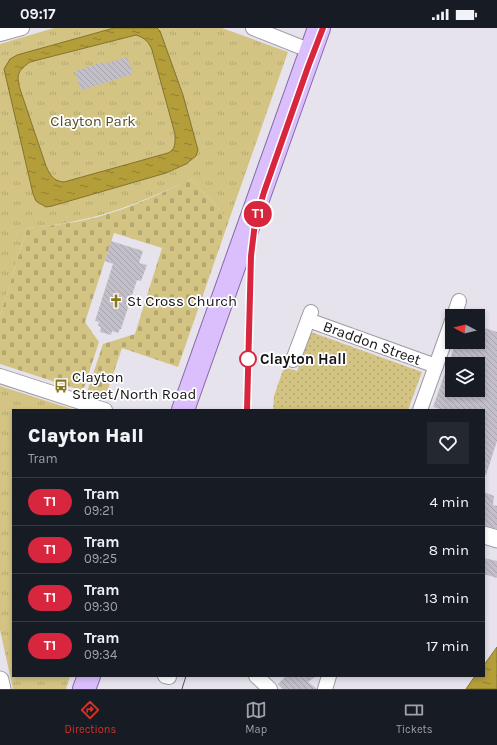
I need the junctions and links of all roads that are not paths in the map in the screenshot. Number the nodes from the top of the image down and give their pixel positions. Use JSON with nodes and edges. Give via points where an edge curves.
{"nodes":[{"id":1,"x":22,"y":28,"type":"edge"},
{"id":2,"x":253,"y":28,"type":"edge"},
{"id":3,"x":319,"y":28,"type":"edge"},
{"id":4,"x":0,"y":34,"type":"edge"},
{"id":5,"x":311,"y":50,"type":"junction"},
{"id":6,"x":459,"y":301,"type":"dead end"},
{"id":7,"x":456,"y":309,"type":"edge"},
{"id":8,"x":445,"y":341,"type":"edge"},
{"id":9,"x":293,"y":360,"type":"dead end"},
{"id":10,"x":436,"y":366,"type":"junction"},
{"id":11,"x":0,"y":376,"type":"edge"},
{"id":12,"x":102,"y":409,"type":"edge"},
{"id":13,"x":183,"y":409,"type":"edge"},
{"id":14,"x":420,"y":409,"type":"edge"},
{"id":15,"x":485,"y":535,"type":"edge"},
{"id":16,"x":497,"y":539,"type":"edge"},
{"id":17,"x":89,"y":677,"type":"edge"},
{"id":18,"x":257,"y":677,"type":"edge"},
{"id":19,"x":329,"y":677,"type":"edge"},
{"id":20,"x":0,"y":680,"type":"edge"},
{"id":21,"x":2,"y":689,"type":"edge"},
{"id":22,"x":84,"y":689,"type":"edge"},
{"id":23,"x":270,"y":689,"type":"edge"},
{"id":24,"x":325,"y":689,"type":"edge"}],
"edges":[{"from":1,"to":4,"type":"street"},
{"from":2,"to":5,"type":"street"},
{"from":3,"to":5,"type":"main road"},
{"from":5,"to":13,"type":"main road"},
{"from":6,"to":7,"type":"street"},
{"from":8,"to":10,"type":"street"},
{"from":9,"to":10,"type":"street","name":"Braddon Street","via":[[309,316]]},
{"from":10,"to":14,"type":"street"},
{"from":11,"to":12,"type":"street"},
{"from":15,"to":16,"type":"street"},
{"from":17,"to":22,"type":"main road"},
{"from":18,"to":23,"type":"street"},
{"from":19,"to":24,"type":"street"},
{"from":20,"to":21,"type":"street"}]}
